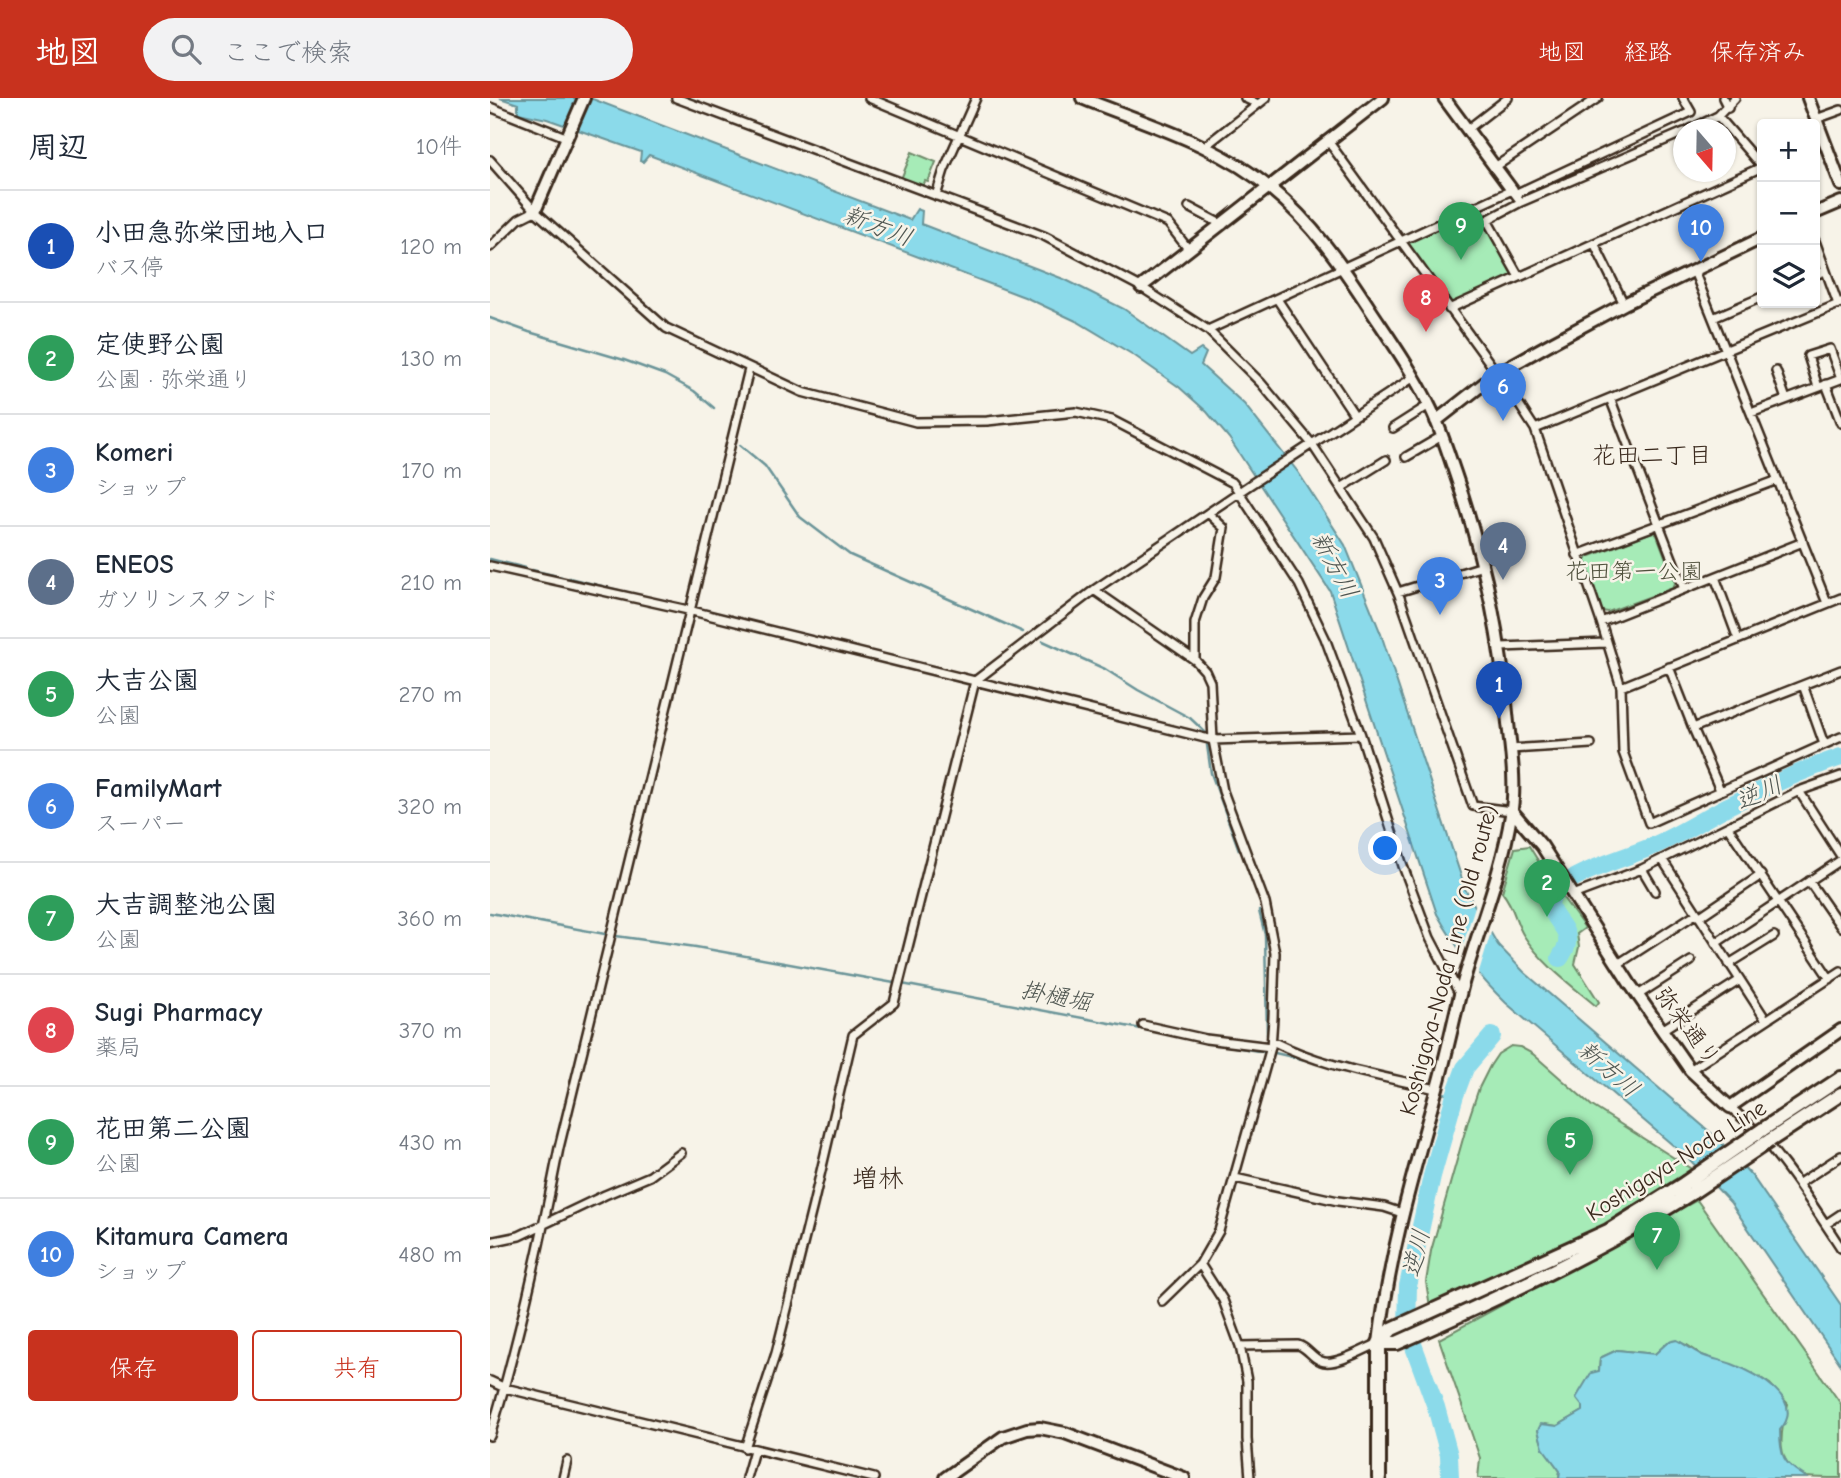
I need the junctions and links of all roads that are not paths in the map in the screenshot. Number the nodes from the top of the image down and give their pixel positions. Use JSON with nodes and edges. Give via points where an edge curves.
{"nodes":[{"id":1,"x":584,"y":98,"type":"edge"},
{"id":2,"x":677,"y":98,"type":"edge"},
{"id":3,"x":869,"y":98,"type":"edge"},
{"id":4,"x":976,"y":98,"type":"edge"},
{"id":5,"x":1082,"y":98,"type":"edge"},
{"id":6,"x":1245,"y":98,"type":"edge"},
{"id":7,"x":1266,"y":98,"type":"edge"},
{"id":8,"x":1383,"y":98,"type":"edge"},
{"id":9,"x":1444,"y":98,"type":"edge"},
{"id":10,"x":1508,"y":98,"type":"edge"},
{"id":11,"x":1598,"y":98,"type":"edge"},
{"id":12,"x":1683,"y":98,"type":"edge"},
{"id":13,"x":1723,"y":98,"type":"edge"},
{"id":14,"x":1735,"y":98,"type":"edge"},
{"id":15,"x":1808,"y":98,"type":"edge"},
{"id":16,"x":1258,"y":104,"type":"junction"},
{"id":17,"x":490,"y":107,"type":"edge"},
{"id":18,"x":1728,"y":108,"type":"junction"},
{"id":19,"x":1841,"y":110,"type":"edge"},
{"id":20,"x":1718,"y":116,"type":"junction"},
{"id":21,"x":1712,"y":119,"type":"edge"},
{"id":22,"x":1816,"y":119,"type":"joint"},
{"id":23,"x":1468,"y":129,"type":"junction"},
{"id":24,"x":1820,"y":130,"type":"edge"},
{"id":25,"x":960,"y":136,"type":"junction"},
{"id":26,"x":1673,"y":136,"type":"edge"},
{"id":27,"x":568,"y":138,"type":"junction"},
{"id":28,"x":1328,"y":141,"type":"junction"},
{"id":29,"x":1204,"y":147,"type":"junction"},
{"id":30,"x":490,"y":160,"type":"edge"},
{"id":31,"x":1757,"y":161,"type":"edge"},
{"id":32,"x":1495,"y":167,"type":"junction"},
{"id":33,"x":1757,"y":169,"type":"edge"},
{"id":34,"x":1841,"y":185,"type":"edge"},
{"id":35,"x":1269,"y":186,"type":"junction"},
{"id":36,"x":1513,"y":192,"type":"junction"},
{"id":37,"x":936,"y":196,"type":"junction"},
{"id":38,"x":1521,"y":202,"type":"junction"},
{"id":39,"x":1841,"y":202,"type":"edge"},
{"id":40,"x":1189,"y":207,"type":"dead end"},
{"id":41,"x":535,"y":211,"type":"junction"},
{"id":42,"x":1820,"y":211,"type":"edge"},
{"id":43,"x":1223,"y":225,"type":"junction"},
{"id":44,"x":1757,"y":240,"type":"edge"},
{"id":45,"x":1401,"y":242,"type":"junction"},
{"id":46,"x":1594,"y":243,"type":"junction"},
{"id":47,"x":1816,"y":245,"type":"edge"},
{"id":48,"x":490,"y":247,"type":"edge"},
{"id":49,"x":1189,"y":250,"type":"junction"},
{"id":50,"x":1343,"y":268,"type":"junction"},
{"id":51,"x":1694,"y":271,"type":"junction"},
{"id":52,"x":1825,"y":271,"type":"junction"},
{"id":53,"x":1820,"y":273,"type":"edge"},
{"id":54,"x":1519,"y":277,"type":"junction"},
{"id":55,"x":1141,"y":287,"type":"junction"},
{"id":56,"x":1277,"y":299,"type":"junction"},
{"id":57,"x":1757,"y":299,"type":"edge"},
{"id":58,"x":1624,"y":304,"type":"junction"},
{"id":59,"x":1839,"y":304,"type":"edge"},
{"id":60,"x":1449,"y":309,"type":"junction"},
{"id":61,"x":1713,"y":318,"type":"junction"},
{"id":62,"x":1208,"y":330,"type":"junction"},
{"id":63,"x":1726,"y":350,"type":"junction"},
{"id":64,"x":749,"y":369,"type":"junction"},
{"id":65,"x":1776,"y":371,"type":"dead end"},
{"id":66,"x":1496,"y":374,"type":"junction"},
{"id":67,"x":1414,"y":377,"type":"junction"},
{"id":68,"x":1841,"y":379,"type":"edge"},
{"id":69,"x":1822,"y":386,"type":"junction"},
{"id":70,"x":1610,"y":398,"type":"junction"},
{"id":71,"x":1786,"y":400,"type":"junction"},
{"id":72,"x":1429,"y":405,"type":"junction"},
{"id":73,"x":1751,"y":413,"type":"junction"},
{"id":74,"x":1355,"y":416,"type":"junction"},
{"id":75,"x":1436,"y":421,"type":"junction"},
{"id":76,"x":1841,"y":423,"type":"edge"},
{"id":77,"x":1393,"y":428,"type":"dead end"},
{"id":78,"x":1535,"y":429,"type":"junction"},
{"id":79,"x":1442,"y":436,"type":"junction"},
{"id":80,"x":1312,"y":444,"type":"junction"},
{"id":81,"x":1406,"y":457,"type":"dead end"},
{"id":82,"x":1386,"y":460,"type":"dead end"},
{"id":83,"x":1778,"y":480,"type":"junction"},
{"id":84,"x":1341,"y":488,"type":"junction"},
{"id":85,"x":1239,"y":491,"type":"junction"},
{"id":86,"x":1208,"y":513,"type":"junction"},
{"id":87,"x":1659,"y":524,"type":"junction"},
{"id":88,"x":1803,"y":542,"type":"junction"},
{"id":89,"x":1577,"y":555,"type":"junction"},
{"id":90,"x":490,"y":566,"type":"edge"},
{"id":91,"x":1483,"y":566,"type":"junction"},
{"id":92,"x":1715,"y":577,"type":"junction"},
{"id":93,"x":1684,"y":589,"type":"junction"},
{"id":94,"x":1094,"y":590,"type":"junction"},
{"id":95,"x":1398,"y":593,"type":"junction"},
{"id":96,"x":1841,"y":598,"type":"edge"},
{"id":97,"x":1828,"y":603,"type":"junction"},
{"id":98,"x":688,"y":610,"type":"junction"},
{"id":99,"x":1601,"y":622,"type":"junction"},
{"id":100,"x":1738,"y":639,"type":"junction"},
{"id":101,"x":1606,"y":643,"type":"junction"},
{"id":102,"x":1501,"y":648,"type":"junction"},
{"id":103,"x":1195,"y":660,"type":"junction"},
{"id":104,"x":1670,"y":667,"type":"junction"},
{"id":105,"x":1841,"y":670,"type":"edge"},
{"id":106,"x":975,"y":681,"type":"junction"},
{"id":107,"x":1803,"y":685,"type":"junction"},
{"id":108,"x":1621,"y":687,"type":"junction"},
{"id":109,"x":1693,"y":728,"type":"junction"},
{"id":110,"x":1360,"y":735,"type":"junction"},
{"id":111,"x":1841,"y":737,"type":"edge"},
{"id":112,"x":1213,"y":740,"type":"junction"},
{"id":113,"x":1591,"y":744,"type":"dead end"},
{"id":114,"x":1824,"y":744,"type":"junction"},
{"id":115,"x":1510,"y":749,"type":"junction"},
{"id":116,"x":1841,"y":776,"type":"edge"},
{"id":117,"x":1720,"y":790,"type":"junction"},
{"id":118,"x":1799,"y":792,"type":"junction"},
{"id":119,"x":1512,"y":811,"type":"junction"},
{"id":120,"x":1728,"y":827,"type":"junction"},
{"id":121,"x":1841,"y":856,"type":"edge"},
{"id":122,"x":1662,"y":859,"type":"junction"},
{"id":123,"x":1642,"y":869,"type":"junction"},
{"id":124,"x":1761,"y":875,"type":"junction"},
{"id":125,"x":1809,"y":881,"type":"junction"},
{"id":126,"x":1655,"y":891,"type":"dead end"},
{"id":127,"x":1571,"y":892,"type":"junction"},
{"id":128,"x":1778,"y":901,"type":"junction"},
{"id":129,"x":1698,"y":915,"type":"junction"},
{"id":130,"x":1841,"y":927,"type":"edge"},
{"id":131,"x":1774,"y":936,"type":"dead end"},
{"id":132,"x":1716,"y":943,"type":"junction"},
{"id":133,"x":1691,"y":961,"type":"dead end"},
{"id":134,"x":1618,"y":964,"type":"junction"},
{"id":135,"x":1729,"y":964,"type":"junction"},
{"id":136,"x":1841,"y":971,"type":"edge"},
{"id":137,"x":1830,"y":979,"type":"junction"},
{"id":138,"x":1740,"y":980,"type":"junction"},
{"id":139,"x":1461,"y":991,"type":"junction"},
{"id":140,"x":1638,"y":995,"type":"junction"},
{"id":141,"x":1766,"y":1020,"type":"junction"},
{"id":142,"x":1143,"y":1025,"type":"dead end"},
{"id":143,"x":1662,"y":1030,"type":"junction"},
{"id":144,"x":1841,"y":1030,"type":"edge"},
{"id":145,"x":1272,"y":1043,"type":"junction"},
{"id":146,"x":1690,"y":1070,"type":"junction"},
{"id":147,"x":1841,"y":1078,"type":"edge"},
{"id":148,"x":1437,"y":1089,"type":"junction"},
{"id":149,"x":1841,"y":1094,"type":"edge"},
{"id":150,"x":1730,"y":1107,"type":"junction"},
{"id":151,"x":1766,"y":1136,"type":"junction"},
{"id":152,"x":681,"y":1153,"type":"dead end"},
{"id":153,"x":1841,"y":1156,"type":"edge"},
{"id":154,"x":1235,"y":1178,"type":"junction"},
{"id":155,"x":1798,"y":1184,"type":"junction"},
{"id":156,"x":1689,"y":1187,"type":"junction"},
{"id":157,"x":1402,"y":1213,"type":"junction"},
{"id":158,"x":1841,"y":1214,"type":"edge"},
{"id":159,"x":544,"y":1224,"type":"junction"},
{"id":160,"x":1826,"y":1224,"type":"junction"},
{"id":161,"x":490,"y":1242,"type":"edge"},
{"id":162,"x":1841,"y":1248,"type":"edge"},
{"id":163,"x":1200,"y":1264,"type":"junction"},
{"id":164,"x":1162,"y":1301,"type":"dead end"},
{"id":165,"x":1379,"y":1343,"type":"junction"},
{"id":166,"x":1240,"y":1346,"type":"junction"},
{"id":167,"x":490,"y":1381,"type":"edge"},
{"id":168,"x":505,"y":1388,"type":"junction"},
{"id":169,"x":490,"y":1436,"type":"edge"},
{"id":170,"x":749,"y":1449,"type":"junction"},
{"id":171,"x":567,"y":1461,"type":"dead end"},
{"id":172,"x":834,"y":1469,"type":"junction"},
{"id":173,"x":563,"y":1478,"type":"edge"},
{"id":174,"x":746,"y":1478,"type":"edge"},
{"id":175,"x":832,"y":1478,"type":"edge"},
{"id":176,"x":874,"y":1478,"type":"edge"},
{"id":177,"x":945,"y":1478,"type":"edge"},
{"id":178,"x":1184,"y":1478,"type":"edge"},
{"id":179,"x":1250,"y":1478,"type":"edge"},
{"id":180,"x":1379,"y":1478,"type":"edge"}],
"edges":[{"from":1,"to":27,"type":"street"},
{"from":2,"to":37,"type":"street"},
{"from":3,"to":25,"type":"street"},
{"from":4,"to":25,"type":"street"},
{"from":5,"to":29,"type":"street","name":"Koshigaya-Noda Line (Old route)"},
{"from":6,"to":16,"type":"street"},
{"from":7,"to":16,"type":"street"},
{"from":8,"to":28,"type":"street"},
{"from":9,"to":23,"type":"street"},
{"from":10,"to":23,"type":"street"},
{"from":11,"to":32,"type":"street"},
{"from":12,"to":36,"type":"street","via":[[1691,112]]},
{"from":13,"to":18,"type":"street"},
{"from":14,"to":18,"type":"street"},
{"from":15,"to":22,"type":"street"},
{"from":16,"to":29,"type":"street"},
{"from":17,"to":27,"type":"street"},
{"from":18,"to":20,"type":"street"},
{"from":19,"to":22,"type":"street"},
{"from":20,"to":21,"type":"street"},
{"from":20,"to":31,"type":"street"},
{"from":23,"to":32,"type":"street"},
{"from":24,"to":34,"type":"street"},
{"from":25,"to":37,"type":"street"},
{"from":25,"to":49,"type":"street","via":[[1168,223]]},
{"from":26,"to":38,"type":"street"},
{"from":27,"to":41,"type":"street"},
{"from":28,"to":35,"type":"street"},
{"from":28,"to":45,"type":"street"},
{"from":29,"to":35,"type":"street","name":"Koshigaya-Noda Line (Old route)"},
{"from":30,"to":41,"type":"street"},
{"from":32,"to":36,"type":"street"},
{"from":33,"to":46,"type":"street"},
{"from":35,"to":43,"type":"street"},
{"from":35,"to":50,"type":"street","name":"Koshigaya-Noda Line (Old route)"},
{"from":36,"to":38,"type":"street"},
{"from":36,"to":45,"type":"street"},
{"from":37,"to":55,"type":"street","via":[[1044,236]]},
{"from":38,"to":54,"type":"street","via":[[1487,220]]},
{"from":39,"to":42,"type":"street"},
{"from":40,"to":43,"type":"street"},
{"from":41,"to":48,"type":"street","via":[[519,219]]},
{"from":41,"to":64,"type":"street","via":[[666,328]]},
{"from":43,"to":49,"type":"street"},
{"from":44,"to":51,"type":"street"},
{"from":45,"to":50,"type":"street"},
{"from":45,"to":60,"type":"street"},
{"from":46,"to":54,"type":"street"},
{"from":46,"to":58,"type":"street"},
{"from":47,"to":52,"type":"street"},
{"from":49,"to":55,"type":"street"},
{"from":50,"to":56,"type":"street"},
{"from":50,"to":67,"type":"street","name":"Koshigaya-Noda Line (Old route)"},
{"from":51,"to":58,"type":"street"},
{"from":51,"to":61,"type":"street"},
{"from":52,"to":53,"type":"street"},
{"from":52,"to":59,"type":"street"},
{"from":54,"to":60,"type":"street"},
{"from":55,"to":62,"type":"street"},
{"from":56,"to":62,"type":"street"},
{"from":56,"to":74,"type":"street"},
{"from":57,"to":61,"type":"street"},
{"from":58,"to":66,"type":"street"},
{"from":59,"to":63,"type":"street"},
{"from":60,"to":66,"type":"street"},
{"from":61,"to":63,"type":"street"},
{"from":62,"to":80,"type":"street"},
{"from":63,"to":70,"type":"street"},
{"from":63,"to":73,"type":"street"},
{"from":64,"to":85,"type":"street","via":[[802,392],[916,422],[1076,412],[1094,415],[1221,477]]},
{"from":64,"to":98,"type":"street"},
{"from":65,"to":71,"type":"street"},
{"from":66,"to":75,"type":"street"},
{"from":66,"to":78,"type":"street"},
{"from":67,"to":72,"type":"street","name":"Koshigaya-Noda Line (Old route)"},
{"from":67,"to":74,"type":"street"},
{"from":68,"to":69,"type":"street"},
{"from":68,"to":69,"type":"street","via":[[1830,349],[1808,356]]},
{"from":69,"to":71,"type":"street"},
{"from":69,"to":76,"type":"street"},
{"from":70,"to":78,"type":"street"},
{"from":70,"to":87,"type":"street"},
{"from":71,"to":73,"type":"street"},
{"from":72,"to":75,"type":"street","name":"Koshigaya-Noda Line (Old route)"},
{"from":72,"to":77,"type":"street"},
{"from":73,"to":83,"type":"street"},
{"from":74,"to":80,"type":"street"},
{"from":75,"to":79,"type":"street","name":"Koshigaya-Noda Line (Old route)"},
{"from":78,"to":89,"type":"street"},
{"from":79,"to":81,"type":"street"},
{"from":79,"to":91,"type":"street","name":"Koshigaya-Noda Line (Old route)"},
{"from":80,"to":84,"type":"street"},
{"from":80,"to":85,"type":"street"},
{"from":82,"to":84,"type":"street"},
{"from":83,"to":87,"type":"street"},
{"from":83,"to":88,"type":"street"},
{"from":84,"to":95,"type":"street","via":[[1374,538]]},
{"from":85,"to":86,"type":"street"},
{"from":85,"to":110,"type":"street","via":[[1299,584],[1325,638]]},
{"from":86,"to":94,"type":"street"},
{"from":86,"to":103,"type":"street","via":[[1224,528],[1216,577],[1195,623]]},
{"from":87,"to":89,"type":"street"},
{"from":87,"to":93,"type":"street"},
{"from":88,"to":92,"type":"street"},
{"from":88,"to":97,"type":"street"},
{"from":89,"to":99,"type":"street"},
{"from":90,"to":98,"type":"street"},
{"from":91,"to":95,"type":"street"},
{"from":91,"to":102,"type":"street","name":"Koshigaya-Noda Line (Old route)"},
{"from":92,"to":93,"type":"street"},
{"from":92,"to":100,"type":"street"},
{"from":93,"to":99,"type":"street"},
{"from":94,"to":103,"type":"street"},
{"from":94,"to":106,"type":"street"},
{"from":95,"to":119,"type":"street","via":[[1474,806]]},
{"from":96,"to":97,"type":"street"},
{"from":97,"to":100,"type":"street"},
{"from":98,"to":106,"type":"street"},
{"from":98,"to":159,"type":"street"},
{"from":99,"to":101,"type":"street"},
{"from":100,"to":104,"type":"street"},
{"from":101,"to":102,"type":"street"},
{"from":101,"to":108,"type":"street"},
{"from":102,"to":115,"type":"street","name":"Koshigaya-Noda Line (Old route)"},
{"from":103,"to":112,"type":"street","via":[[1210,682]]},
{"from":104,"to":108,"type":"street"},
{"from":104,"to":109,"type":"street"},
{"from":105,"to":107,"type":"street"},
{"from":106,"to":112,"type":"street"},
{"from":106,"to":170,"type":"street","via":[[894,1003],[853,1035],[814,1205]]},
{"from":107,"to":109,"type":"street"},
{"from":107,"to":114,"type":"street"},
{"from":108,"to":117,"type":"street","via":[[1623,752],[1649,823]]},
{"from":109,"to":117,"type":"street"},
{"from":110,"to":112,"type":"street"},
{"from":110,"to":139,"type":"street","via":[[1430,938]]},
{"from":111,"to":114,"type":"street"},
{"from":112,"to":145,"type":"street","via":[[1223,790],[1265,903],[1275,953]]},
{"from":113,"to":115,"type":"street"},
{"from":114,"to":117,"type":"street"},
{"from":115,"to":119,"type":"street","name":"Koshigaya-Noda Line (Old route)"},
{"from":116,"to":118,"type":"street"},
{"from":118,"to":120,"type":"street"},
{"from":118,"to":121,"type":"street"},
{"from":119,"to":127,"type":"street","name":"弥栄通り","via":[[1536,838]]},
{"from":119,"to":139,"type":"street","name":"Koshigaya-Noda Line (Old route)"},
{"from":120,"to":122,"type":"street"},
{"from":120,"to":124,"type":"street"},
{"from":121,"to":125,"type":"street"},
{"from":122,"to":123,"type":"street"},
{"from":122,"to":129,"type":"street"},
{"from":123,"to":126,"type":"street"},
{"from":123,"to":127,"type":"street"},
{"from":124,"to":128,"type":"street"},
{"from":124,"to":129,"type":"street"},
{"from":125,"to":128,"type":"street"},
{"from":125,"to":130,"type":"street"},
{"from":127,"to":134,"type":"street","name":"弥栄通り"},
{"from":128,"to":132,"type":"street"},
{"from":128,"to":137,"type":"street"},
{"from":129,"to":132,"type":"street"},
{"from":129,"to":134,"type":"street"},
{"from":131,"to":135,"type":"street"},
{"from":132,"to":135,"type":"street"},
{"from":133,"to":140,"type":"street"},
{"from":134,"to":140,"type":"street","name":"弥栄通り"},
{"from":135,"to":138,"type":"street"},
{"from":136,"to":137,"type":"street"},
{"from":137,"to":141,"type":"street"},
{"from":138,"to":141,"type":"street"},
{"from":138,"to":143,"type":"street"},
{"from":139,"to":148,"type":"street","name":"Koshigaya-Noda Line (Old route)"},
{"from":140,"to":143,"type":"street","name":"弥栄通り"},
{"from":141,"to":146,"type":"street"},
{"from":142,"to":145,"type":"street","via":[[1206,1039]]},
{"from":143,"to":146,"type":"street","name":"弥栄通り"},
{"from":144,"to":150,"type":"street"},
{"from":145,"to":148,"type":"street","via":[[1321,1061]]},
{"from":145,"to":154,"type":"street"},
{"from":146,"to":150,"type":"street","name":"弥栄通り"},
{"from":147,"to":151,"type":"main road","name":"Koshigaya-Noda Line"},
{"from":148,"to":157,"type":"street","name":"Koshigaya-Noda Line (Old route)"},
{"from":149,"to":151,"type":"main road","name":"Koshigaya-Noda Line"},
{"from":150,"to":155,"type":"street","via":[[1752,1125]]},
{"from":151,"to":156,"type":"main road","name":"Koshigaya-Noda Line","bridge":true},
{"from":152,"to":159,"type":"street","via":[[650,1176]]},
{"from":153,"to":155,"type":"street"},
{"from":154,"to":157,"type":"street"},
{"from":154,"to":163,"type":"street","via":[[1219,1231]]},
{"from":155,"to":160,"type":"street"},
{"from":156,"to":165,"type":"main road","name":"Koshigaya-Noda Line","via":[[1608,1231],[1392,1329]]},
{"from":156,"to":165,"type":"main road","name":"Koshigaya-Noda Line","via":[[1613,1241],[1397,1343]]},
{"from":157,"to":165,"type":"street","name":"Koshigaya-Noda Line (Old route)"},
{"from":158,"to":160,"type":"street"},
{"from":159,"to":161,"type":"street"},
{"from":159,"to":168,"type":"street"},
{"from":160,"to":162,"type":"street"},
{"from":163,"to":164,"type":"street"},
{"from":163,"to":166,"type":"street","via":[[1223,1300]]},
{"from":165,"to":166,"type":"street","via":[[1333,1363],[1316,1359],[1298,1345]]},
{"from":165,"to":180,"type":"main road"},
{"from":166,"to":179,"type":"street","via":[[1247,1381]]},
{"from":167,"to":168,"type":"street"},
{"from":168,"to":169,"type":"street"},
{"from":168,"to":170,"type":"street"},
{"from":170,"to":172,"type":"street"},
{"from":170,"to":174,"type":"street"},
{"from":171,"to":173,"type":"street"},
{"from":172,"to":175,"type":"street"},
{"from":172,"to":176,"type":"street"},
{"from":177,"to":178,"type":"street","via":[[1003,1437],[1040,1429],[1065,1433]]}]}
